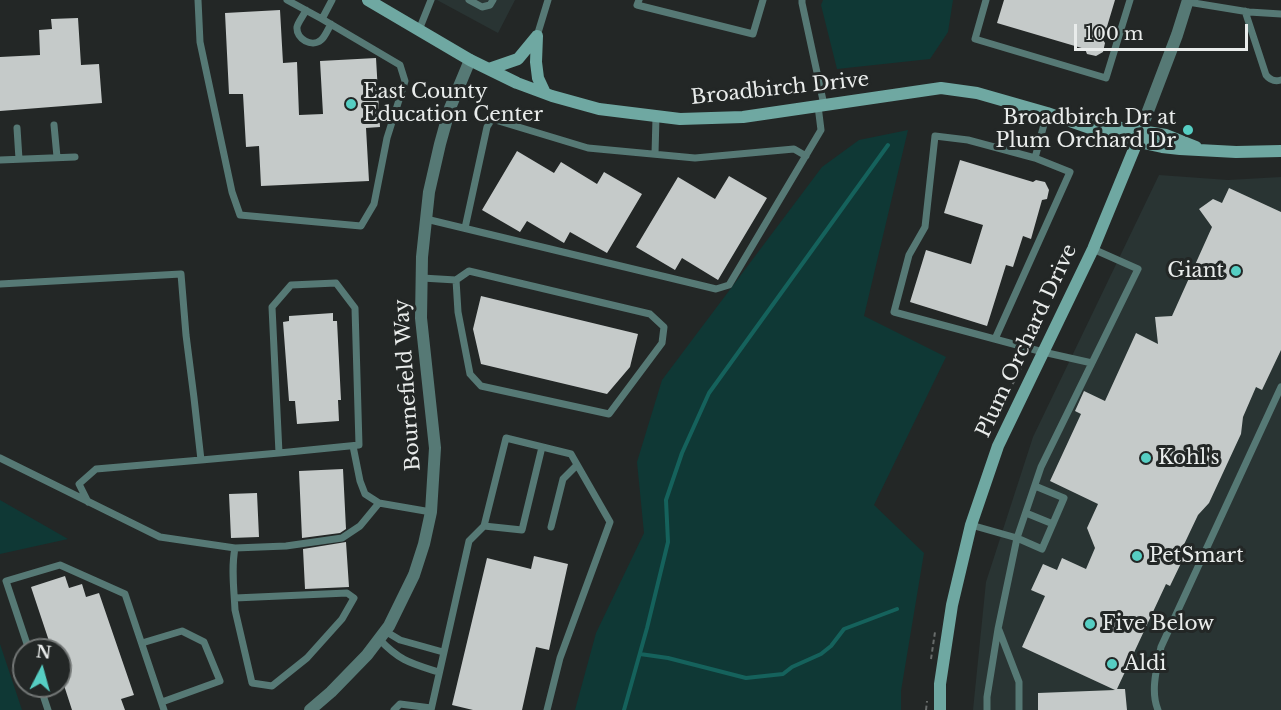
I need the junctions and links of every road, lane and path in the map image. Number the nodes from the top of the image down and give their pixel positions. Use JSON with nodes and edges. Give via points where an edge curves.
{"nodes":[{"id":1,"x":198,"y":0,"type":"edge"},
{"id":2,"x":287,"y":0,"type":"edge"},
{"id":3,"x":332,"y":0,"type":"edge"},
{"id":4,"x":368,"y":0,"type":"edge"},
{"id":5,"x":431,"y":0,"type":"edge"},
{"id":6,"x":469,"y":0,"type":"edge"},
{"id":7,"x":493,"y":0,"type":"edge"},
{"id":8,"x":548,"y":0,"type":"edge"},
{"id":9,"x":639,"y":0,"type":"edge"},
{"id":10,"x":763,"y":0,"type":"edge"},
{"id":11,"x":802,"y":0,"type":"edge"},
{"id":12,"x":986,"y":0,"type":"edge"},
{"id":13,"x":1130,"y":0,"type":"edge"},
{"id":14,"x":1188,"y":1,"type":"edge"},
{"id":15,"x":306,"y":10,"type":"junction"},
{"id":16,"x":1245,"y":11,"type":"junction"},
{"id":17,"x":1281,"y":14,"type":"edge"},
{"id":18,"x":322,"y":19,"type":"junction"},
{"id":19,"x":331,"y":24,"type":"junction"},
{"id":20,"x":419,"y":30,"type":"junction"},
{"id":21,"x":537,"y":36,"type":"junction"},
{"id":22,"x":470,"y":60,"type":"junction"},
{"id":23,"x":489,"y":69,"type":"junction"},
{"id":24,"x":1281,"y":80,"type":"edge"},
{"id":25,"x":545,"y":93,"type":"junction"},
{"id":26,"x":821,"y":106,"type":"junction"},
{"id":27,"x":1047,"y":113,"type":"junction"},
{"id":28,"x":656,"y":117,"type":"junction"},
{"id":29,"x":54,"y":125,"type":"dead end"},
{"id":30,"x":17,"y":128,"type":"dead end"},
{"id":31,"x":1139,"y":137,"type":"junction"},
{"id":32,"x":1281,"y":151,"type":"edge"},
{"id":33,"x":655,"y":154,"type":"junction"},
{"id":34,"x":806,"y":156,"type":"junction"},
{"id":35,"x":75,"y":157,"type":"dead end"},
{"id":36,"x":57,"y":158,"type":"junction"},
{"id":37,"x":1035,"y":158,"type":"junction"},
{"id":38,"x":19,"y":159,"type":"junction"},
{"id":39,"x":0,"y":160,"type":"edge"},
{"id":40,"x":426,"y":219,"type":"junction"},
{"id":41,"x":465,"y":228,"type":"junction"},
{"id":42,"x":1093,"y":249,"type":"junction"},
{"id":43,"x":422,"y":278,"type":"junction"},
{"id":44,"x":456,"y":280,"type":"junction"},
{"id":45,"x":0,"y":284,"type":"edge"},
{"id":46,"x":995,"y":339,"type":"junction"},
{"id":47,"x":1043,"y":352,"type":"junction"},
{"id":48,"x":1092,"y":363,"type":"junction"},
{"id":49,"x":1281,"y":387,"type":"edge"},
{"id":50,"x":353,"y":446,"type":"junction"},
{"id":51,"x":542,"y":447,"type":"junction"},
{"id":52,"x":279,"y":453,"type":"junction"},
{"id":53,"x":0,"y":458,"type":"edge"},
{"id":54,"x":201,"y":460,"type":"junction"},
{"id":55,"x":577,"y":465,"type":"junction"},
{"id":56,"x":1035,"y":486,"type":"junction"},
{"id":57,"x":88,"y":502,"type":"junction"},
{"id":58,"x":379,"y":503,"type":"junction"},
{"id":59,"x":431,"y":512,"type":"junction"},
{"id":60,"x":1026,"y":513,"type":"junction"},
{"id":61,"x":1053,"y":524,"type":"junction"},
{"id":62,"x":971,"y":525,"type":"junction"},
{"id":63,"x":484,"y":526,"type":"junction"},
{"id":64,"x":551,"y":527,"type":"dead end"},
{"id":65,"x":1017,"y":538,"type":"junction"},
{"id":66,"x":235,"y":548,"type":"junction"},
{"id":67,"x":235,"y":598,"type":"junction"},
{"id":68,"x":999,"y":629,"type":"junction"},
{"id":69,"x":382,"y":635,"type":"junction"},
{"id":70,"x":24,"y":638,"type":"edge"},
{"id":71,"x":142,"y":643,"type":"junction"},
{"id":72,"x":443,"y":651,"type":"junction"},
{"id":73,"x":438,"y":672,"type":"junction"},
{"id":74,"x":163,"y":706,"type":"edge"},
{"id":75,"x":431,"y":709,"type":"edge"},
{"id":76,"x":310,"y":710,"type":"edge"},
{"id":77,"x":393,"y":710,"type":"edge"},
{"id":78,"x":547,"y":710,"type":"edge"},
{"id":79,"x":940,"y":710,"type":"edge"},
{"id":80,"x":987,"y":710,"type":"edge"},
{"id":81,"x":1019,"y":710,"type":"edge"},
{"id":82,"x":1158,"y":710,"type":"edge"}],
"edges":[{"from":1,"to":19,"type":"lane","via":[[200,42],[240,215],[361,226],[374,204],[387,138],[405,81],[400,65]]},
{"from":2,"to":15,"type":"lane"},
{"from":3,"to":18,"type":"lane"},
{"from":4,"to":20,"type":"street","name":"Broadbirch Drive"},
{"from":5,"to":20,"type":"lane"},
{"from":6,"to":7,"type":"lane","via":[[482,7]]},
{"from":8,"to":21,"type":"lane"},
{"from":9,"to":10,"type":"lane","via":[[638,5],[753,34]]},
{"from":11,"to":26,"type":"lane"},
{"from":12,"to":13,"type":"lane","via":[[975,39],[1106,78]]},
{"from":14,"to":16,"type":"lane"},
{"from":14,"to":31,"type":"street","name":"Plum Orchard Drive"},
{"from":15,"to":18,"type":"lane"},
{"from":15,"to":19,"type":"lane","via":[[297,27],[306,42],[319,42]]},
{"from":16,"to":17,"type":"lane"},
{"from":16,"to":24,"type":"lane","via":[[1266,75],[1276,82]]},
{"from":18,"to":19,"type":"lane"},
{"from":20,"to":22,"type":"street","name":"Broadbirch Drive"},
{"from":21,"to":23,"type":"street","via":[[518,58]]},
{"from":21,"to":25,"type":"street","via":[[538,78]]},
{"from":22,"to":23,"type":"street","name":"Broadbirch Drive"},
{"from":22,"to":40,"type":"street","name":"Bournefield Way","via":[[440,144]]},
{"from":23,"to":25,"type":"street","name":"Broadbirch Drive"},
{"from":25,"to":28,"type":"street","name":"Broadbirch Drive","via":[[599,109]]},
{"from":26,"to":27,"type":"street","name":"Broadbirch Drive","via":[[941,88],[976,93]]},
{"from":26,"to":28,"type":"street","name":"Broadbirch Drive","via":[[743,117]]},
{"from":26,"to":34,"type":"lane","via":[[821,130]]},
{"from":27,"to":31,"type":"street","name":"Broadbirch Drive","via":[[1116,137]]},
{"from":27,"to":37,"type":"lane"},
{"from":28,"to":33,"type":"lane"},
{"from":29,"to":36,"type":"lane"},
{"from":30,"to":38,"type":"lane"},
{"from":31,"to":32,"type":"street","name":"Broadbirch Drive","via":[[1166,135],[1207,151]]},
{"from":31,"to":42,"type":"street","name":"Plum Orchard Drive"},
{"from":33,"to":34,"type":"lane","via":[[695,158],[794,149]]},
{"from":33,"to":41,"type":"lane","via":[[588,148],[492,119]]},
{"from":34,"to":41,"type":"lane","via":[[729,285],[716,289]]},
{"from":35,"to":36,"type":"lane"},
{"from":36,"to":38,"type":"lane"},
{"from":37,"to":46,"type":"lane","via":[[1070,172]]},
{"from":37,"to":46,"type":"lane","via":[[968,140],[935,136],[926,227],[909,255],[894,312]]},
{"from":38,"to":39,"type":"lane"},
{"from":40,"to":41,"type":"lane"},
{"from":40,"to":43,"type":"street","name":"Bournefield Way"},
{"from":42,"to":47,"type":"street","name":"Plum Orchard Drive"},
{"from":42,"to":48,"type":"lane","via":[[1138,269]]},
{"from":43,"to":44,"type":"lane"},
{"from":43,"to":59,"type":"street","name":"Bournefield Way","via":[[421,318],[435,448]]},
{"from":44,"to":44,"type":"lane","via":[[469,272],[650,314],[664,327],[662,343],[609,414],[481,386],[470,374]]},
{"from":45,"to":54,"type":"lane","via":[[181,274]]},
{"from":46,"to":47,"type":"lane"},
{"from":47,"to":48,"type":"lane"},
{"from":47,"to":62,"type":"street","name":"Plum Orchard Drive","via":[[998,446]]},
{"from":48,"to":56,"type":"lane"},
{"from":49,"to":82,"type":"lane","via":[[1161,648],[1155,682]]},
{"from":50,"to":52,"type":"lane"},
{"from":50,"to":52,"type":"lane","via":[[358,445],[356,308],[336,283],[291,285],[272,306]]},
{"from":50,"to":58,"type":"lane","via":[[365,494]]},
{"from":51,"to":55,"type":"lane","via":[[571,454]]},
{"from":51,"to":63,"type":"lane","via":[[522,530]]},
{"from":51,"to":63,"type":"lane","via":[[506,438]]},
{"from":52,"to":54,"type":"lane"},
{"from":53,"to":57,"type":"lane"},
{"from":54,"to":57,"type":"lane","via":[[96,469],[80,484]]},
{"from":55,"to":64,"type":"lane","via":[[563,479]]},
{"from":55,"to":78,"type":"lane","via":[[610,522],[560,657]]},
{"from":56,"to":60,"type":"lane"},
{"from":56,"to":61,"type":"lane","via":[[1064,498]]},
{"from":57,"to":66,"type":"lane","via":[[160,537]]},
{"from":58,"to":59,"type":"lane"},
{"from":58,"to":66,"type":"lane","via":[[360,526],[342,538]]},
{"from":59,"to":69,"type":"street","name":"Bournefield Way","via":[[414,575]]},
{"from":60,"to":61,"type":"lane"},
{"from":60,"to":65,"type":"lane"},
{"from":61,"to":65,"type":"lane","via":[[1042,549]]},
{"from":62,"to":65,"type":"lane"},
{"from":62,"to":79,"type":"street","name":"Plum Orchard Drive","via":[[952,605]]},
{"from":63,"to":72,"type":"lane","via":[[470,541]]},
{"from":65,"to":68,"type":"lane"},
{"from":66,"to":67,"type":"lane"},
{"from":67,"to":67,"type":"lane","via":[[252,683],[272,686],[307,658],[342,619],[354,598],[347,594]]},
{"from":68,"to":80,"type":"lane"},
{"from":68,"to":81,"type":"lane","via":[[1019,682]]},
{"from":69,"to":72,"type":"lane"},
{"from":69,"to":73,"type":"lane","via":[[391,652]]},
{"from":69,"to":76,"type":"street","name":"Bournefield Way","via":[[367,655]]},
{"from":70,"to":71,"type":"lane","via":[[6,581],[60,565],[125,594]]},
{"from":71,"to":74,"type":"lane"},
{"from":71,"to":74,"type":"lane","via":[[182,631],[204,642],[219,681]]},
{"from":72,"to":73,"type":"lane"},
{"from":73,"to":75,"type":"lane"},
{"from":75,"to":77,"type":"lane","via":[[400,704]]}]}
